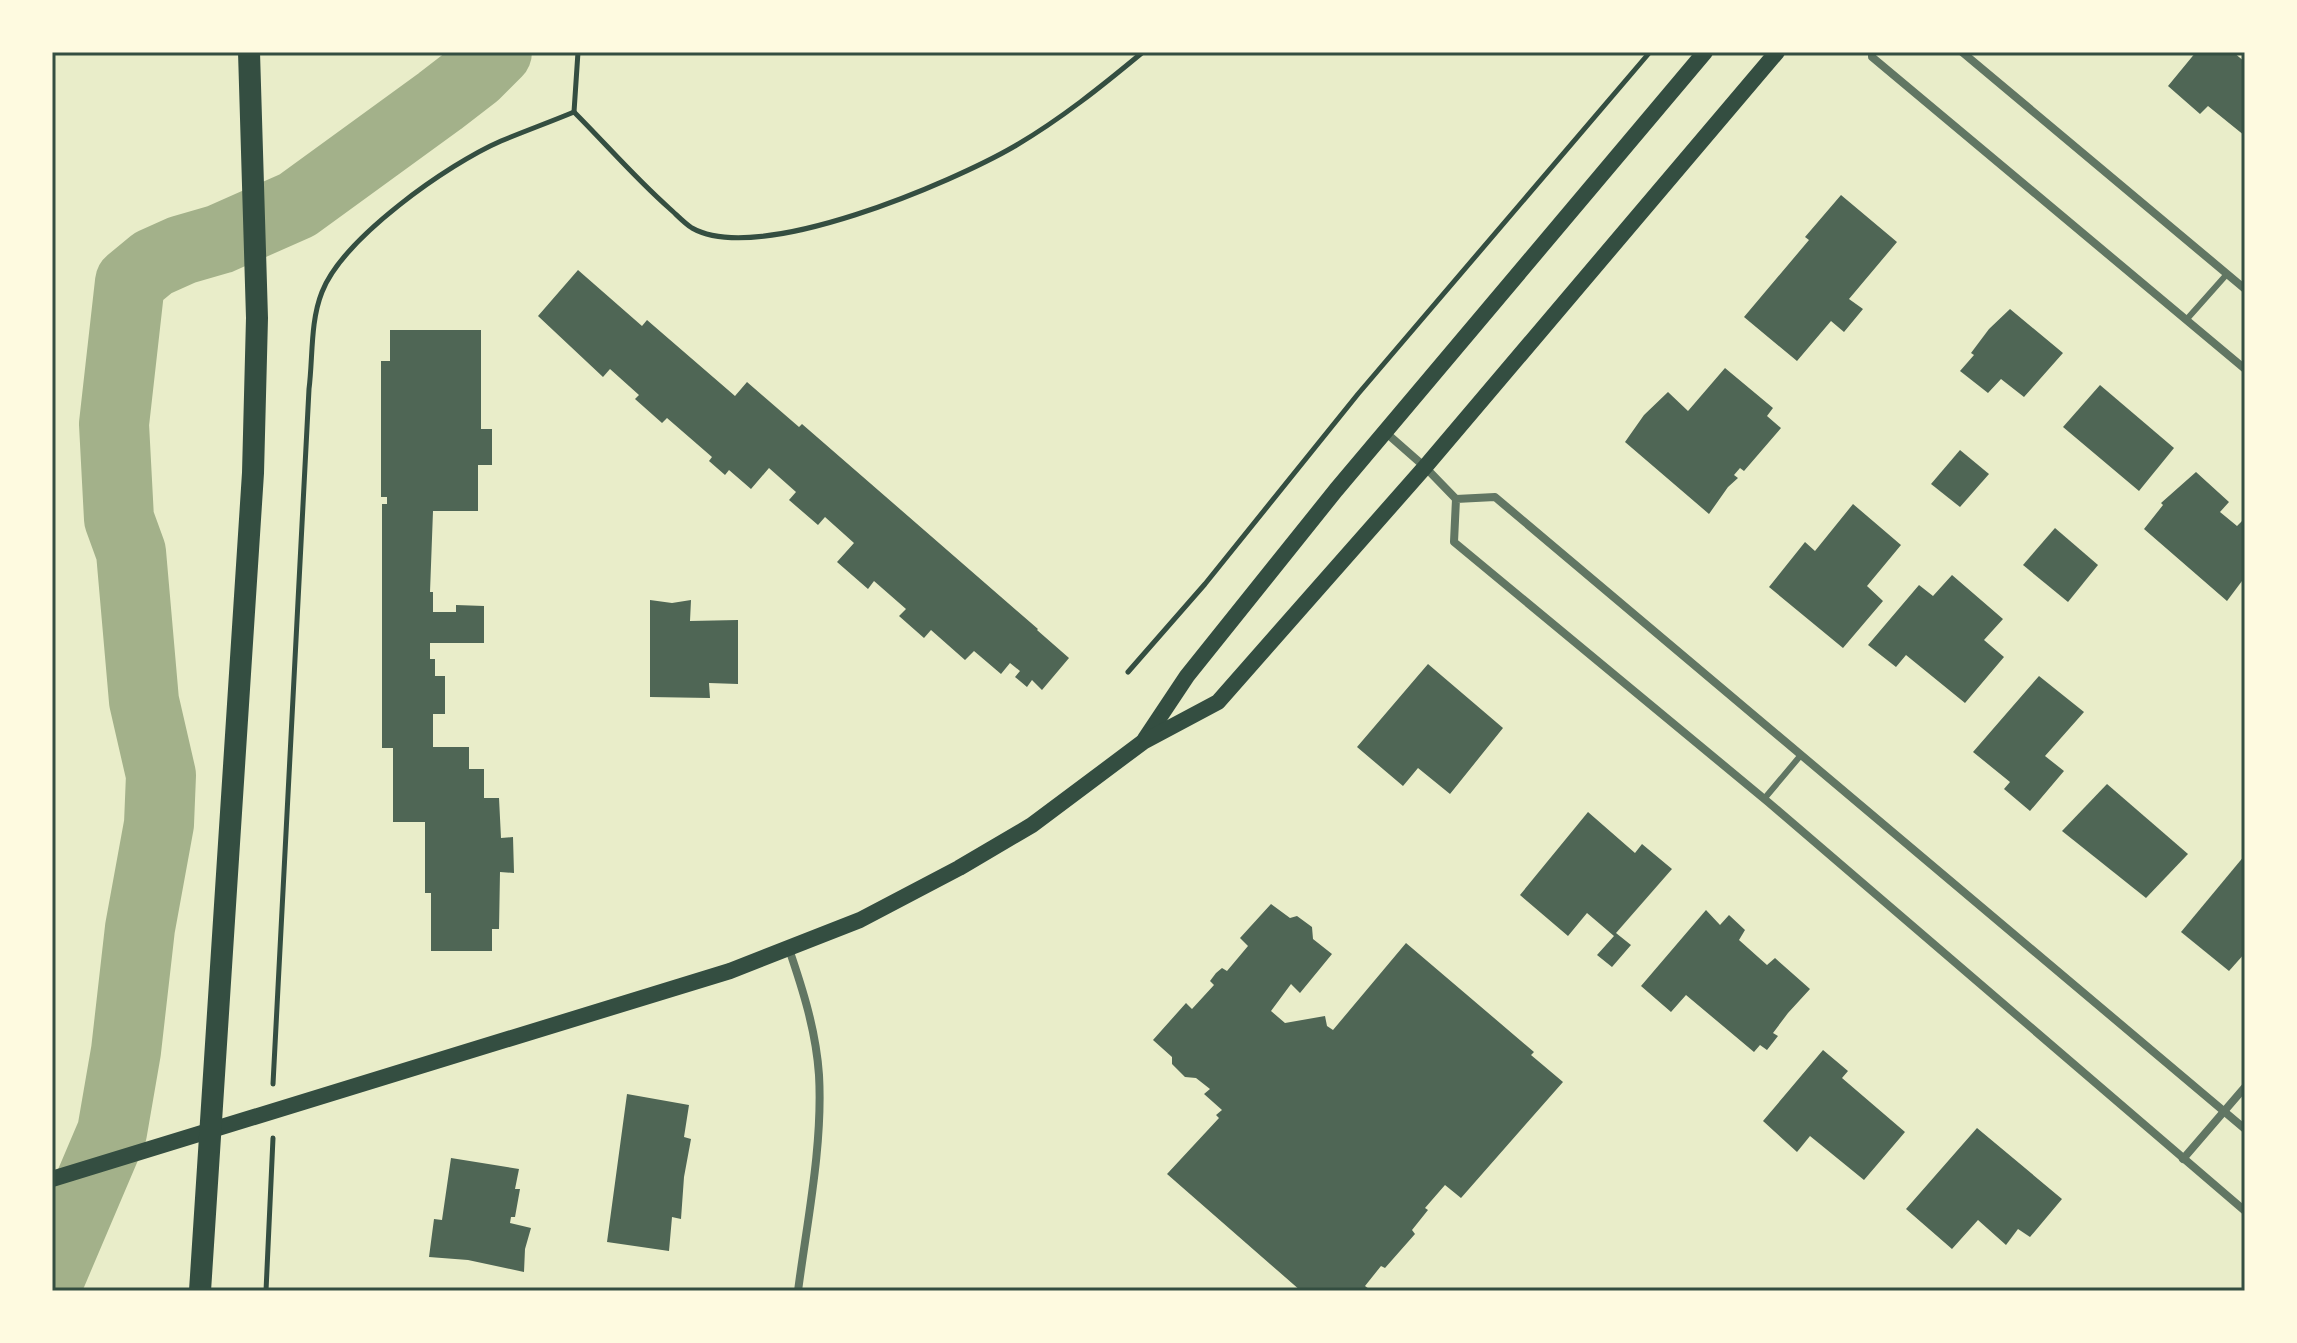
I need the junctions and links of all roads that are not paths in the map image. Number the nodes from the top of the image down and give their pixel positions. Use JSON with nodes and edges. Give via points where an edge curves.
{"nodes":[{"id":1,"x":249,"y":52,"type":"edge"},
{"id":2,"x":1705,"y":52,"type":"edge"},
{"id":3,"x":1777,"y":52,"type":"edge"},
{"id":4,"x":1872,"y":52,"type":"edge"},
{"id":5,"x":1962,"y":52,"type":"edge"},
{"id":6,"x":2227,"y":274,"type":"junction"},
{"id":7,"x":2245,"y":289,"type":"edge"},
{"id":8,"x":2187,"y":319,"type":"junction"},
{"id":9,"x":2245,"y":369,"type":"edge"},
{"id":10,"x":1384,"y":431,"type":"junction"},
{"id":11,"x":1425,"y":467,"type":"junction"},
{"id":12,"x":1456,"y":499,"type":"junction"},
{"id":13,"x":1143,"y":742,"type":"junction"},
{"id":14,"x":1801,"y":755,"type":"junction"},
{"id":15,"x":1764,"y":799,"type":"junction"},
{"id":16,"x":789,"y":949,"type":"junction"},
{"id":17,"x":2245,"y":1087,"type":"edge"},
{"id":18,"x":2224,"y":1111,"type":"junction"},
{"id":19,"x":2245,"y":1129,"type":"edge"},
{"id":20,"x":2183,"y":1159,"type":"junction"},
{"id":21,"x":52,"y":1179,"type":"edge"},
{"id":22,"x":2245,"y":1211,"type":"edge"},
{"id":23,"x":200,"y":1291,"type":"edge"},
{"id":24,"x":798,"y":1291,"type":"edge"}],
"edges":[{"from":1,"to":23,"type":"highway","via":[[257,318],[253,473]]},
{"from":2,"to":10,"type":"main road"},
{"from":3,"to":11,"type":"main road"},
{"from":4,"to":8,"type":"street","via":[[1884,68]]},
{"from":5,"to":6,"type":"street"},
{"from":6,"to":7,"type":"street"},
{"from":6,"to":8,"type":"lane"},
{"from":8,"to":9,"type":"street"},
{"from":10,"to":11,"type":"street"},
{"from":10,"to":13,"type":"main road","via":[[1187,676]]},
{"from":11,"to":12,"type":"street"},
{"from":11,"to":13,"type":"main road","via":[[1218,702]]},
{"from":12,"to":14,"type":"street","via":[[1495,497]]},
{"from":12,"to":15,"type":"street","via":[[1454,542]]},
{"from":13,"to":16,"type":"main road","via":[[1032,825],[959,868],[860,920]]},
{"from":14,"to":15,"type":"lane"},
{"from":14,"to":18,"type":"street"},
{"from":15,"to":20,"type":"street"},
{"from":16,"to":21,"type":"main road"},
{"from":16,"to":24,"type":"street","via":[[810,1011],[819,1076],[815,1163]]},
{"from":17,"to":18,"type":"street"},
{"from":18,"to":19,"type":"street"},
{"from":18,"to":20,"type":"street"},
{"from":20,"to":22,"type":"street"}]}
